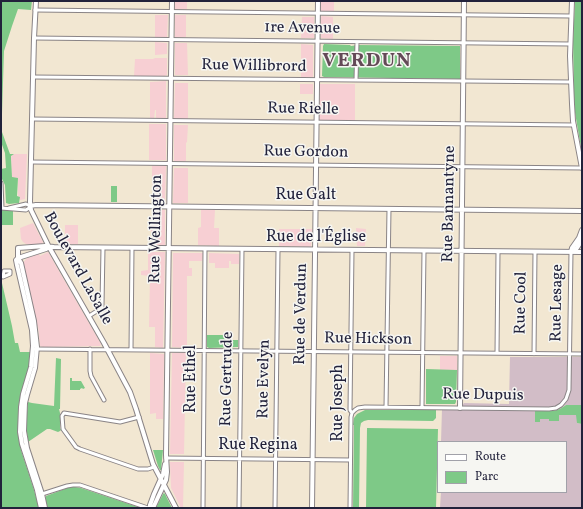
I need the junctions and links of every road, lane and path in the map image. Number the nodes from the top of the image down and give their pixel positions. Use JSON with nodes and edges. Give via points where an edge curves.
{"nodes":[{"id":1,"x":36,"y":1,"type":"edge"},
{"id":2,"x":172,"y":1,"type":"edge"},
{"id":3,"x":318,"y":1,"type":"edge"},
{"id":4,"x":464,"y":1,"type":"edge"},
{"id":5,"x":572,"y":1,"type":"edge"},
{"id":6,"x":35,"y":10,"type":"junction"},
{"id":7,"x":171,"y":12,"type":"junction"},
{"id":8,"x":317,"y":13,"type":"junction"},
{"id":9,"x":464,"y":15,"type":"junction"},
{"id":10,"x":571,"y":16,"type":"junction"},
{"id":11,"x":34,"y":38,"type":"junction"},
{"id":12,"x":171,"y":39,"type":"junction"},
{"id":13,"x":317,"y":41,"type":"junction"},
{"id":14,"x":357,"y":42,"type":"junction"},
{"id":15,"x":464,"y":43,"type":"junction"},
{"id":16,"x":570,"y":44,"type":"junction"},
{"id":17,"x":33,"y":77,"type":"junction"},
{"id":18,"x":171,"y":78,"type":"junction"},
{"id":19,"x":317,"y":80,"type":"junction"},
{"id":20,"x":356,"y":80,"type":"junction"},
{"id":21,"x":463,"y":82,"type":"junction"},
{"id":22,"x":571,"y":82,"type":"junction"},
{"id":23,"x":32,"y":119,"type":"junction"},
{"id":24,"x":170,"y":121,"type":"junction"},
{"id":25,"x":316,"y":122,"type":"junction"},
{"id":26,"x":463,"y":124,"type":"junction"},
{"id":27,"x":574,"y":125,"type":"junction"},
{"id":28,"x":31,"y":162,"type":"junction"},
{"id":29,"x":170,"y":164,"type":"junction"},
{"id":30,"x":316,"y":165,"type":"junction"},
{"id":31,"x":462,"y":166,"type":"junction"},
{"id":32,"x":582,"y":168,"type":"edge"},
{"id":33,"x":1,"y":183,"type":"edge"},
{"id":34,"x":30,"y":206,"type":"junction"},
{"id":35,"x":169,"y":206,"type":"junction"},
{"id":36,"x":2,"y":208,"type":"edge"},
{"id":37,"x":315,"y":208,"type":"junction"},
{"id":38,"x":389,"y":208,"type":"junction"},
{"id":39,"x":462,"y":209,"type":"junction"},
{"id":40,"x":582,"y":211,"type":"edge"},
{"id":41,"x":582,"y":230,"type":"edge"},
{"id":42,"x":582,"y":240,"type":"edge"},
{"id":43,"x":49,"y":247,"type":"junction"},
{"id":44,"x":103,"y":248,"type":"junction"},
{"id":45,"x":132,"y":248,"type":"junction"},
{"id":46,"x":169,"y":249,"type":"junction"},
{"id":47,"x":205,"y":249,"type":"junction"},
{"id":48,"x":242,"y":250,"type":"junction"},
{"id":49,"x":278,"y":250,"type":"junction"},
{"id":50,"x":315,"y":250,"type":"junction"},
{"id":51,"x":352,"y":251,"type":"junction"},
{"id":52,"x":388,"y":251,"type":"junction"},
{"id":53,"x":424,"y":251,"type":"junction"},
{"id":54,"x":462,"y":251,"type":"junction"},
{"id":55,"x":498,"y":252,"type":"junction"},
{"id":56,"x":535,"y":252,"type":"junction"},
{"id":57,"x":571,"y":252,"type":"junction"},
{"id":58,"x":582,"y":252,"type":"edge"},
{"id":59,"x":18,"y":258,"type":"junction"},
{"id":60,"x":89,"y":316,"type":"junction"},
{"id":61,"x":35,"y":349,"type":"junction"},
{"id":62,"x":90,"y":350,"type":"junction"},
{"id":63,"x":108,"y":350,"type":"junction"},
{"id":64,"x":131,"y":350,"type":"junction"},
{"id":65,"x":168,"y":350,"type":"junction"},
{"id":66,"x":204,"y":351,"type":"junction"},
{"id":67,"x":241,"y":351,"type":"junction"},
{"id":68,"x":277,"y":351,"type":"junction"},
{"id":69,"x":314,"y":352,"type":"junction"},
{"id":70,"x":351,"y":352,"type":"junction"},
{"id":71,"x":387,"y":352,"type":"junction"},
{"id":72,"x":423,"y":353,"type":"junction"},
{"id":73,"x":460,"y":353,"type":"junction"},
{"id":74,"x":497,"y":353,"type":"junction"},
{"id":75,"x":534,"y":354,"type":"junction"},
{"id":76,"x":570,"y":354,"type":"junction"},
{"id":77,"x":582,"y":354,"type":"edge"},
{"id":78,"x":104,"y":400,"type":"dead end"},
{"id":79,"x":386,"y":407,"type":"junction"},
{"id":80,"x":422,"y":407,"type":"junction"},
{"id":81,"x":460,"y":408,"type":"junction"},
{"id":82,"x":352,"y":413,"type":"junction"},
{"id":83,"x":139,"y":417,"type":"junction"},
{"id":84,"x":166,"y":458,"type":"junction"},
{"id":85,"x":203,"y":458,"type":"junction"},
{"id":86,"x":240,"y":458,"type":"junction"},
{"id":87,"x":276,"y":459,"type":"junction"},
{"id":88,"x":313,"y":459,"type":"junction"},
{"id":89,"x":350,"y":460,"type":"junction"},
{"id":90,"x":154,"y":467,"type":"junction"},
{"id":91,"x":161,"y":480,"type":"junction"},
{"id":92,"x":164,"y":485,"type":"junction"},
{"id":93,"x":42,"y":494,"type":"junction"},
{"id":94,"x":41,"y":508,"type":"edge"},
{"id":95,"x":45,"y":508,"type":"edge"},
{"id":96,"x":150,"y":508,"type":"edge"},
{"id":97,"x":176,"y":508,"type":"edge"},
{"id":98,"x":203,"y":508,"type":"edge"},
{"id":99,"x":239,"y":508,"type":"edge"},
{"id":100,"x":275,"y":508,"type":"edge"},
{"id":101,"x":312,"y":508,"type":"edge"},
{"id":102,"x":350,"y":508,"type":"edge"}],
"edges":[{"from":1,"to":6,"type":"main road","name":"Boulevard LaSalle"},
{"from":2,"to":7,"type":"main road","name":"Rue Wellington"},
{"from":3,"to":8,"type":"main road","name":"Rue de Verdun"},
{"from":4,"to":9,"type":"main road","name":"Rue Bannantyne"},
{"from":5,"to":10,"type":"main road"},
{"from":6,"to":7,"type":"street"},
{"from":6,"to":11,"type":"main road","name":"Boulevard LaSalle"},
{"from":7,"to":8,"type":"street"},
{"from":7,"to":12,"type":"main road","name":"Rue Wellington"},
{"from":8,"to":9,"type":"street"},
{"from":8,"to":13,"type":"main road","name":"Rue de Verdun"},
{"from":9,"to":10,"type":"street"},
{"from":9,"to":15,"type":"main road","name":"Rue Bannantyne"},
{"from":10,"to":16,"type":"main road"},
{"from":11,"to":12,"type":"street","name":"1re Avenue"},
{"from":11,"to":17,"type":"main road","name":"Boulevard LaSalle"},
{"from":12,"to":13,"type":"street","name":"1re Avenue"},
{"from":12,"to":18,"type":"main road","name":"Rue Wellington"},
{"from":13,"to":14,"type":"street","name":"1re Avenue"},
{"from":13,"to":19,"type":"main road","name":"Rue de Verdun"},
{"from":14,"to":15,"type":"street","name":"1re Avenue"},
{"from":14,"to":20,"type":"street"},
{"from":15,"to":16,"type":"street","name":"1re Avenue"},
{"from":15,"to":21,"type":"main road","name":"Rue Bannantyne"},
{"from":16,"to":22,"type":"main road"},
{"from":17,"to":18,"type":"street","name":"Rue Willibrord"},
{"from":17,"to":23,"type":"main road","name":"Boulevard LaSalle"},
{"from":18,"to":19,"type":"street","name":"Rue Willibrord"},
{"from":18,"to":24,"type":"main road","name":"Rue Wellington"},
{"from":19,"to":20,"type":"street","name":"Rue Willibrord"},
{"from":19,"to":25,"type":"main road","name":"Rue de Verdun"},
{"from":20,"to":21,"type":"street","name":"Rue Willibrord"},
{"from":21,"to":22,"type":"street","name":"Rue Willibrord"},
{"from":21,"to":26,"type":"main road","name":"Rue Bannantyne"},
{"from":22,"to":27,"type":"main road"},
{"from":23,"to":24,"type":"street","name":"Rue Rielle"},
{"from":23,"to":28,"type":"main road","name":"Boulevard LaSalle"},
{"from":24,"to":25,"type":"street","name":"Rue Rielle"},
{"from":24,"to":29,"type":"main road","name":"Rue Wellington"},
{"from":25,"to":26,"type":"street","name":"Rue Rielle"},
{"from":25,"to":30,"type":"main road","name":"Rue de Verdun"},
{"from":26,"to":27,"type":"street","name":"Rue Rielle"},
{"from":26,"to":31,"type":"main road","name":"Rue Bannantyne"},
{"from":27,"to":32,"type":"main road"},
{"from":28,"to":29,"type":"street","name":"Rue Gordon"},
{"from":28,"to":34,"type":"main road","name":"Boulevard LaSalle"},
{"from":29,"to":30,"type":"street","name":"Rue Gordon"},
{"from":29,"to":35,"type":"main road","name":"Rue Wellington"},
{"from":30,"to":31,"type":"street","name":"Rue Gordon"},
{"from":30,"to":37,"type":"main road","name":"Rue de Verdun"},
{"from":31,"to":32,"type":"street","name":"Rue Gordon"},
{"from":31,"to":39,"type":"main road","name":"Rue Bannantyne"},
{"from":33,"to":36,"type":"street"},
{"from":34,"to":35,"type":"main road","name":"Rue Galt"},
{"from":34,"to":36,"type":"street","name":"Rue Galt","via":[[26,210]]},
{"from":34,"to":43,"type":"main road","name":"Boulevard LaSalle"},
{"from":35,"to":37,"type":"main road","name":"Rue Galt"},
{"from":35,"to":46,"type":"main road","name":"Rue Wellington"},
{"from":37,"to":38,"type":"main road","name":"Rue Galt"},
{"from":37,"to":50,"type":"main road","name":"Rue de Verdun"},
{"from":38,"to":39,"type":"main road","name":"Rue Galt"},
{"from":38,"to":52,"type":"street"},
{"from":39,"to":40,"type":"main road","name":"Rue Galt"},
{"from":39,"to":54,"type":"main road","name":"Rue Bannantyne"},
{"from":41,"to":57,"type":"main road"},
{"from":42,"to":57,"type":"main road"},
{"from":43,"to":44,"type":"main road","name":"Rue de l'Église"},
{"from":43,"to":59,"type":"main road","name":"Rue de l'Église"},
{"from":43,"to":59,"type":"main road","name":"Rue de l'Église","via":[[18,248]]},
{"from":43,"to":60,"type":"main road","name":"Boulevard LaSalle"},
{"from":44,"to":45,"type":"main road","name":"Rue de l'Église"},
{"from":44,"to":60,"type":"street","via":[[102,308]]},
{"from":45,"to":46,"type":"main road","name":"Rue de l'Église"},
{"from":45,"to":64,"type":"street"},
{"from":46,"to":47,"type":"main road","name":"Rue de l'Église"},
{"from":46,"to":65,"type":"main road","name":"Rue Wellington"},
{"from":47,"to":48,"type":"main road","name":"Rue de l'Église"},
{"from":47,"to":66,"type":"street","name":"Rue Ethel"},
{"from":48,"to":49,"type":"main road","name":"Rue de l'Église"},
{"from":48,"to":67,"type":"street","name":"Rue Gertrude"},
{"from":49,"to":50,"type":"main road","name":"Rue de l'Église"},
{"from":49,"to":68,"type":"street","name":"Rue Evelyn"},
{"from":50,"to":51,"type":"main road","name":"Rue de l'Église"},
{"from":50,"to":69,"type":"main road","name":"Rue de Verdun"},
{"from":51,"to":52,"type":"main road","name":"Rue de l'Église"},
{"from":51,"to":70,"type":"street","name":"Rue Joseph"},
{"from":52,"to":53,"type":"main road","name":"Rue de l'Église"},
{"from":52,"to":71,"type":"street"},
{"from":53,"to":54,"type":"main road","name":"Rue de l'Église"},
{"from":53,"to":72,"type":"street"},
{"from":54,"to":55,"type":"main road","name":"Rue de l'Église"},
{"from":54,"to":73,"type":"main road","name":"Rue Bannantyne"},
{"from":55,"to":56,"type":"main road","name":"Rue de l'Église"},
{"from":55,"to":74,"type":"street"},
{"from":56,"to":57,"type":"main road","name":"Rue de l'Église"},
{"from":56,"to":75,"type":"street","name":"Rue Cool"},
{"from":57,"to":58,"type":"main road","name":"Rue de l'Église"},
{"from":57,"to":76,"type":"street","name":"Rue Lesage"},
{"from":59,"to":61,"type":"main road","via":[[16,260],[24,286]]},
{"from":60,"to":63,"type":"main road","name":"Boulevard LaSalle"},
{"from":61,"to":62,"type":"street","name":"Rue Hickson"},
{"from":61,"to":93,"type":"main road","via":[[35,368],[26,400],[24,431]]},
{"from":61,"to":94,"type":"main road","via":[[22,400],[20,427],[22,444]]},
{"from":62,"to":63,"type":"street","name":"Rue Hickson"},
{"from":62,"to":78,"type":"street","via":[[90,374]]},
{"from":63,"to":64,"type":"street","name":"Rue Hickson"},
{"from":63,"to":83,"type":"main road","name":"Boulevard LaSalle"},
{"from":64,"to":65,"type":"street","name":"Rue Hickson"},
{"from":65,"to":66,"type":"street","name":"Rue Hickson"},
{"from":65,"to":84,"type":"main road","name":"Rue Wellington"},
{"from":66,"to":67,"type":"street","name":"Rue Hickson"},
{"from":66,"to":85,"type":"street","name":"Rue Ethel"},
{"from":67,"to":68,"type":"street","name":"Rue Hickson"},
{"from":67,"to":86,"type":"street","name":"Rue Gertrude"},
{"from":68,"to":69,"type":"street","name":"Rue Hickson"},
{"from":68,"to":87,"type":"street","name":"Rue Evelyn"},
{"from":69,"to":70,"type":"street","name":"Rue Hickson"},
{"from":69,"to":88,"type":"main road","name":"Rue de Verdun"},
{"from":70,"to":71,"type":"street","name":"Rue Hickson"},
{"from":70,"to":82,"type":"street","name":"Rue Joseph"},
{"from":71,"to":72,"type":"street","name":"Rue Hickson"},
{"from":71,"to":79,"type":"street"},
{"from":72,"to":73,"type":"street","name":"Rue Hickson"},
{"from":72,"to":80,"type":"street"},
{"from":73,"to":74,"type":"street","name":"Rue Hickson"},
{"from":73,"to":81,"type":"main road","name":"Rue Bannantyne"},
{"from":74,"to":75,"type":"street","name":"Rue Hickson"},
{"from":75,"to":76,"type":"street","name":"Rue Hickson"},
{"from":76,"to":77,"type":"street","name":"Rue Hickson"},
{"from":76,"to":81,"type":"street","name":"Rue Dupuis","via":[[568,394],[559,406],[549,409]]},
{"from":79,"to":80,"type":"street","name":"Rue Dupuis"},
{"from":79,"to":82,"type":"street","name":"Rue Dupuis","via":[[361,407]]},
{"from":80,"to":81,"type":"street","name":"Rue Dupuis"},
{"from":82,"to":89,"type":"street","name":"Rue Joseph"},
{"from":83,"to":90,"type":"main road","name":"Boulevard LaSalle"},
{"from":83,"to":90,"type":"street","via":[[120,422],[63,413],[63,429],[78,448],[138,469]]},
{"from":84,"to":85,"type":"street","name":"Rue Regina"},
{"from":84,"to":91,"type":"main road","name":"Rue Wellington"},
{"from":84,"to":92,"type":"main road","name":"Rue Wellington","via":[[167,475]]},
{"from":85,"to":86,"type":"street","name":"Rue Regina"},
{"from":85,"to":98,"type":"street","name":"Rue Ethel"},
{"from":86,"to":87,"type":"street","name":"Rue Regina"},
{"from":86,"to":99,"type":"street","name":"Rue Gertrude"},
{"from":87,"to":88,"type":"street","name":"Rue Regina"},
{"from":87,"to":100,"type":"street","name":"Rue Evelyn"},
{"from":88,"to":89,"type":"street","name":"Rue Regina"},
{"from":88,"to":101,"type":"main road","name":"Rue de Verdun"},
{"from":89,"to":102,"type":"street","name":"Rue Joseph"},
{"from":90,"to":91,"type":"main road","name":"Boulevard LaSalle"},
{"from":91,"to":92,"type":"main road","name":"Boulevard LaSalle"},
{"from":91,"to":96,"type":"main road","name":"Rue Wellington"},
{"from":92,"to":96,"type":"main road","name":"Rue Wellington"},
{"from":92,"to":97,"type":"main road","name":"Boulevard LaSalle"},
{"from":93,"to":95,"type":"main road"},
{"from":93,"to":96,"type":"street","via":[[78,485]]}]}
